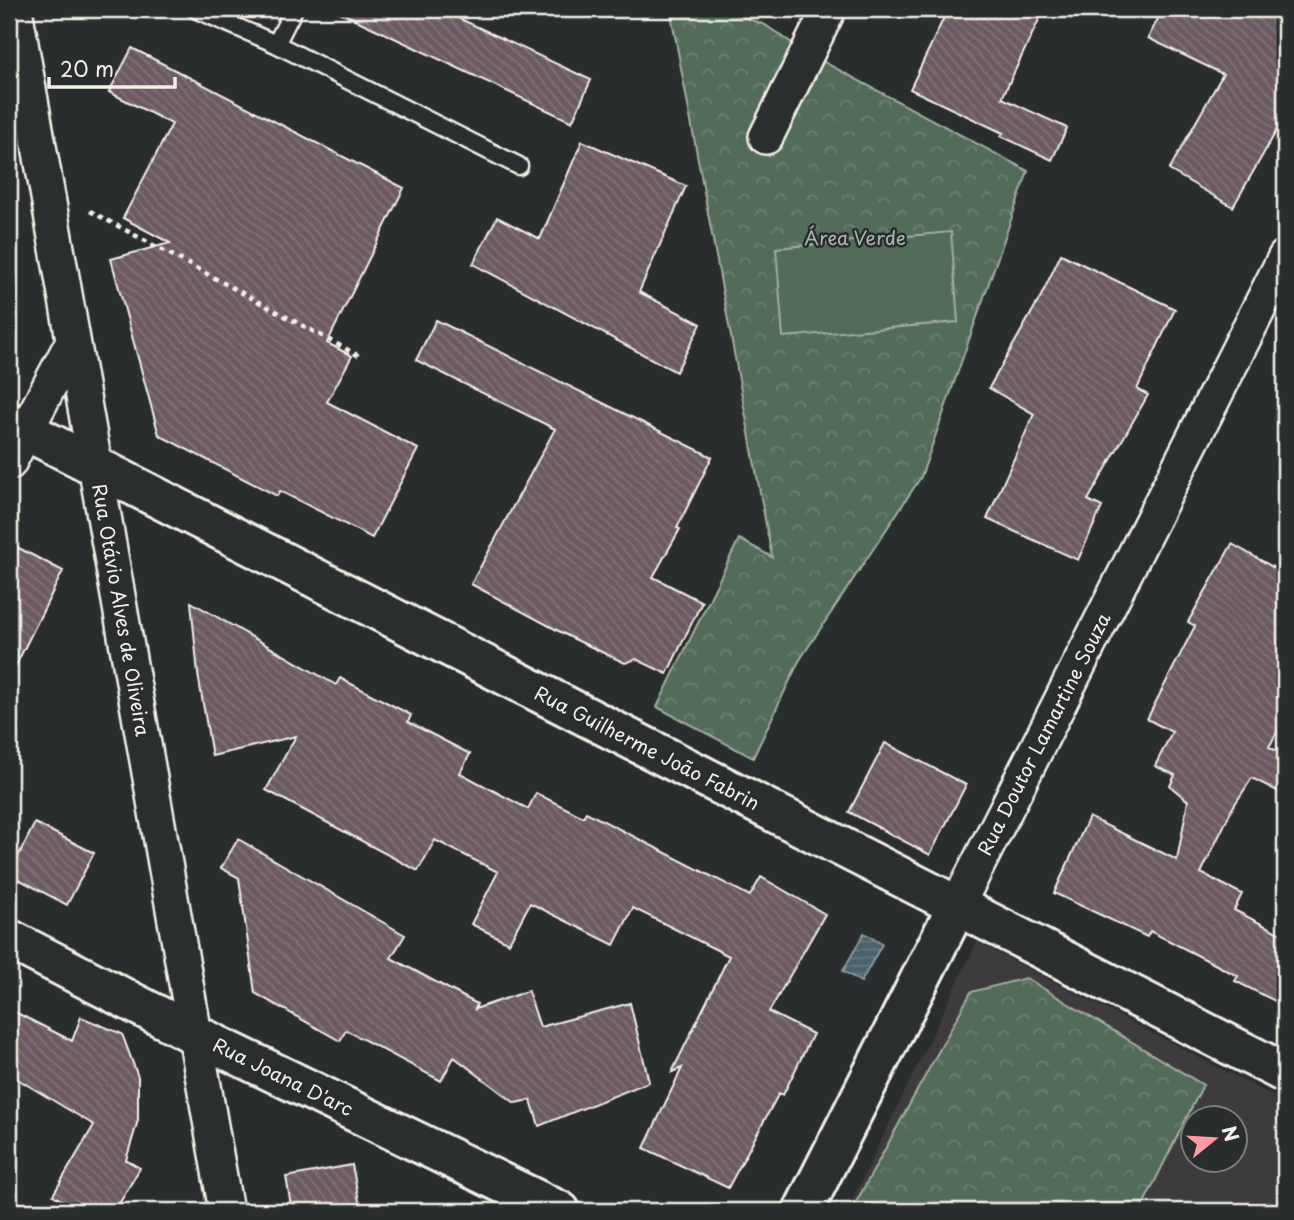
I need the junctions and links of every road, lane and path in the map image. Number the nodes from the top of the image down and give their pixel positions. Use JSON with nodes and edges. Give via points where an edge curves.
{"nodes":[{"id":1,"x":15,"y":9,"type":"edge"},
{"id":2,"x":195,"y":9,"type":"edge"},
{"id":3,"x":294,"y":9,"type":"edge"},
{"id":4,"x":829,"y":9,"type":"edge"},
{"id":5,"x":276,"y":44,"type":"junction"},
{"id":6,"x":766,"y":136,"type":"dead end"},
{"id":7,"x":519,"y":166,"type":"dead end"},
{"id":8,"x":83,"y":208,"type":"dead end"},
{"id":9,"x":1285,"y":257,"type":"edge"},
{"id":10,"x":74,"y":341,"type":"junction"},
{"id":11,"x":361,"y":357,"type":"dead end"},
{"id":12,"x":14,"y":438,"type":"edge"},
{"id":13,"x":96,"y":467,"type":"junction"},
{"id":14,"x":957,"y":906,"type":"junction"},
{"id":15,"x":9,"y":940,"type":"edge"},
{"id":16,"x":196,"y":1035,"type":"junction"},
{"id":17,"x":1285,"y":1073,"type":"edge"},
{"id":18,"x":226,"y":1211,"type":"edge"},
{"id":19,"x":559,"y":1211,"type":"edge"},
{"id":20,"x":803,"y":1211,"type":"edge"}],
"edges":[{"from":1,"to":10,"type":"street","name":"Rua Otávio Alves de Oliveira"},
{"from":2,"to":5,"type":"lane"},
{"from":3,"to":5,"type":"lane"},
{"from":4,"to":6,"type":"street"},
{"from":5,"to":7,"type":"lane"},
{"from":8,"to":11,"type":"path"},
{"from":9,"to":14,"type":"street","name":"Rua Doutor Lamartine Souza"},
{"from":10,"to":12,"type":"street"},
{"from":10,"to":13,"type":"street","name":"Rua Otávio Alves de Oliveira"},
{"from":12,"to":13,"type":"street","name":"Rua Guilherme João Fabrin"},
{"from":13,"to":14,"type":"street","name":"Rua Guilherme João Fabrin"},
{"from":13,"to":16,"type":"street","name":"Rua Otávio Alves de Oliveira"},
{"from":14,"to":17,"type":"street","name":"Rua Guilherme João Fabrin"},
{"from":14,"to":20,"type":"street","name":"Rua Doutor Lamartine Souza"},
{"from":15,"to":16,"type":"street","name":"Rua Joana D'arc"},
{"from":16,"to":18,"type":"street","name":"Rua Otávio Alves de Oliveira"},
{"from":16,"to":19,"type":"street","name":"Rua Joana D'arc"}]}
